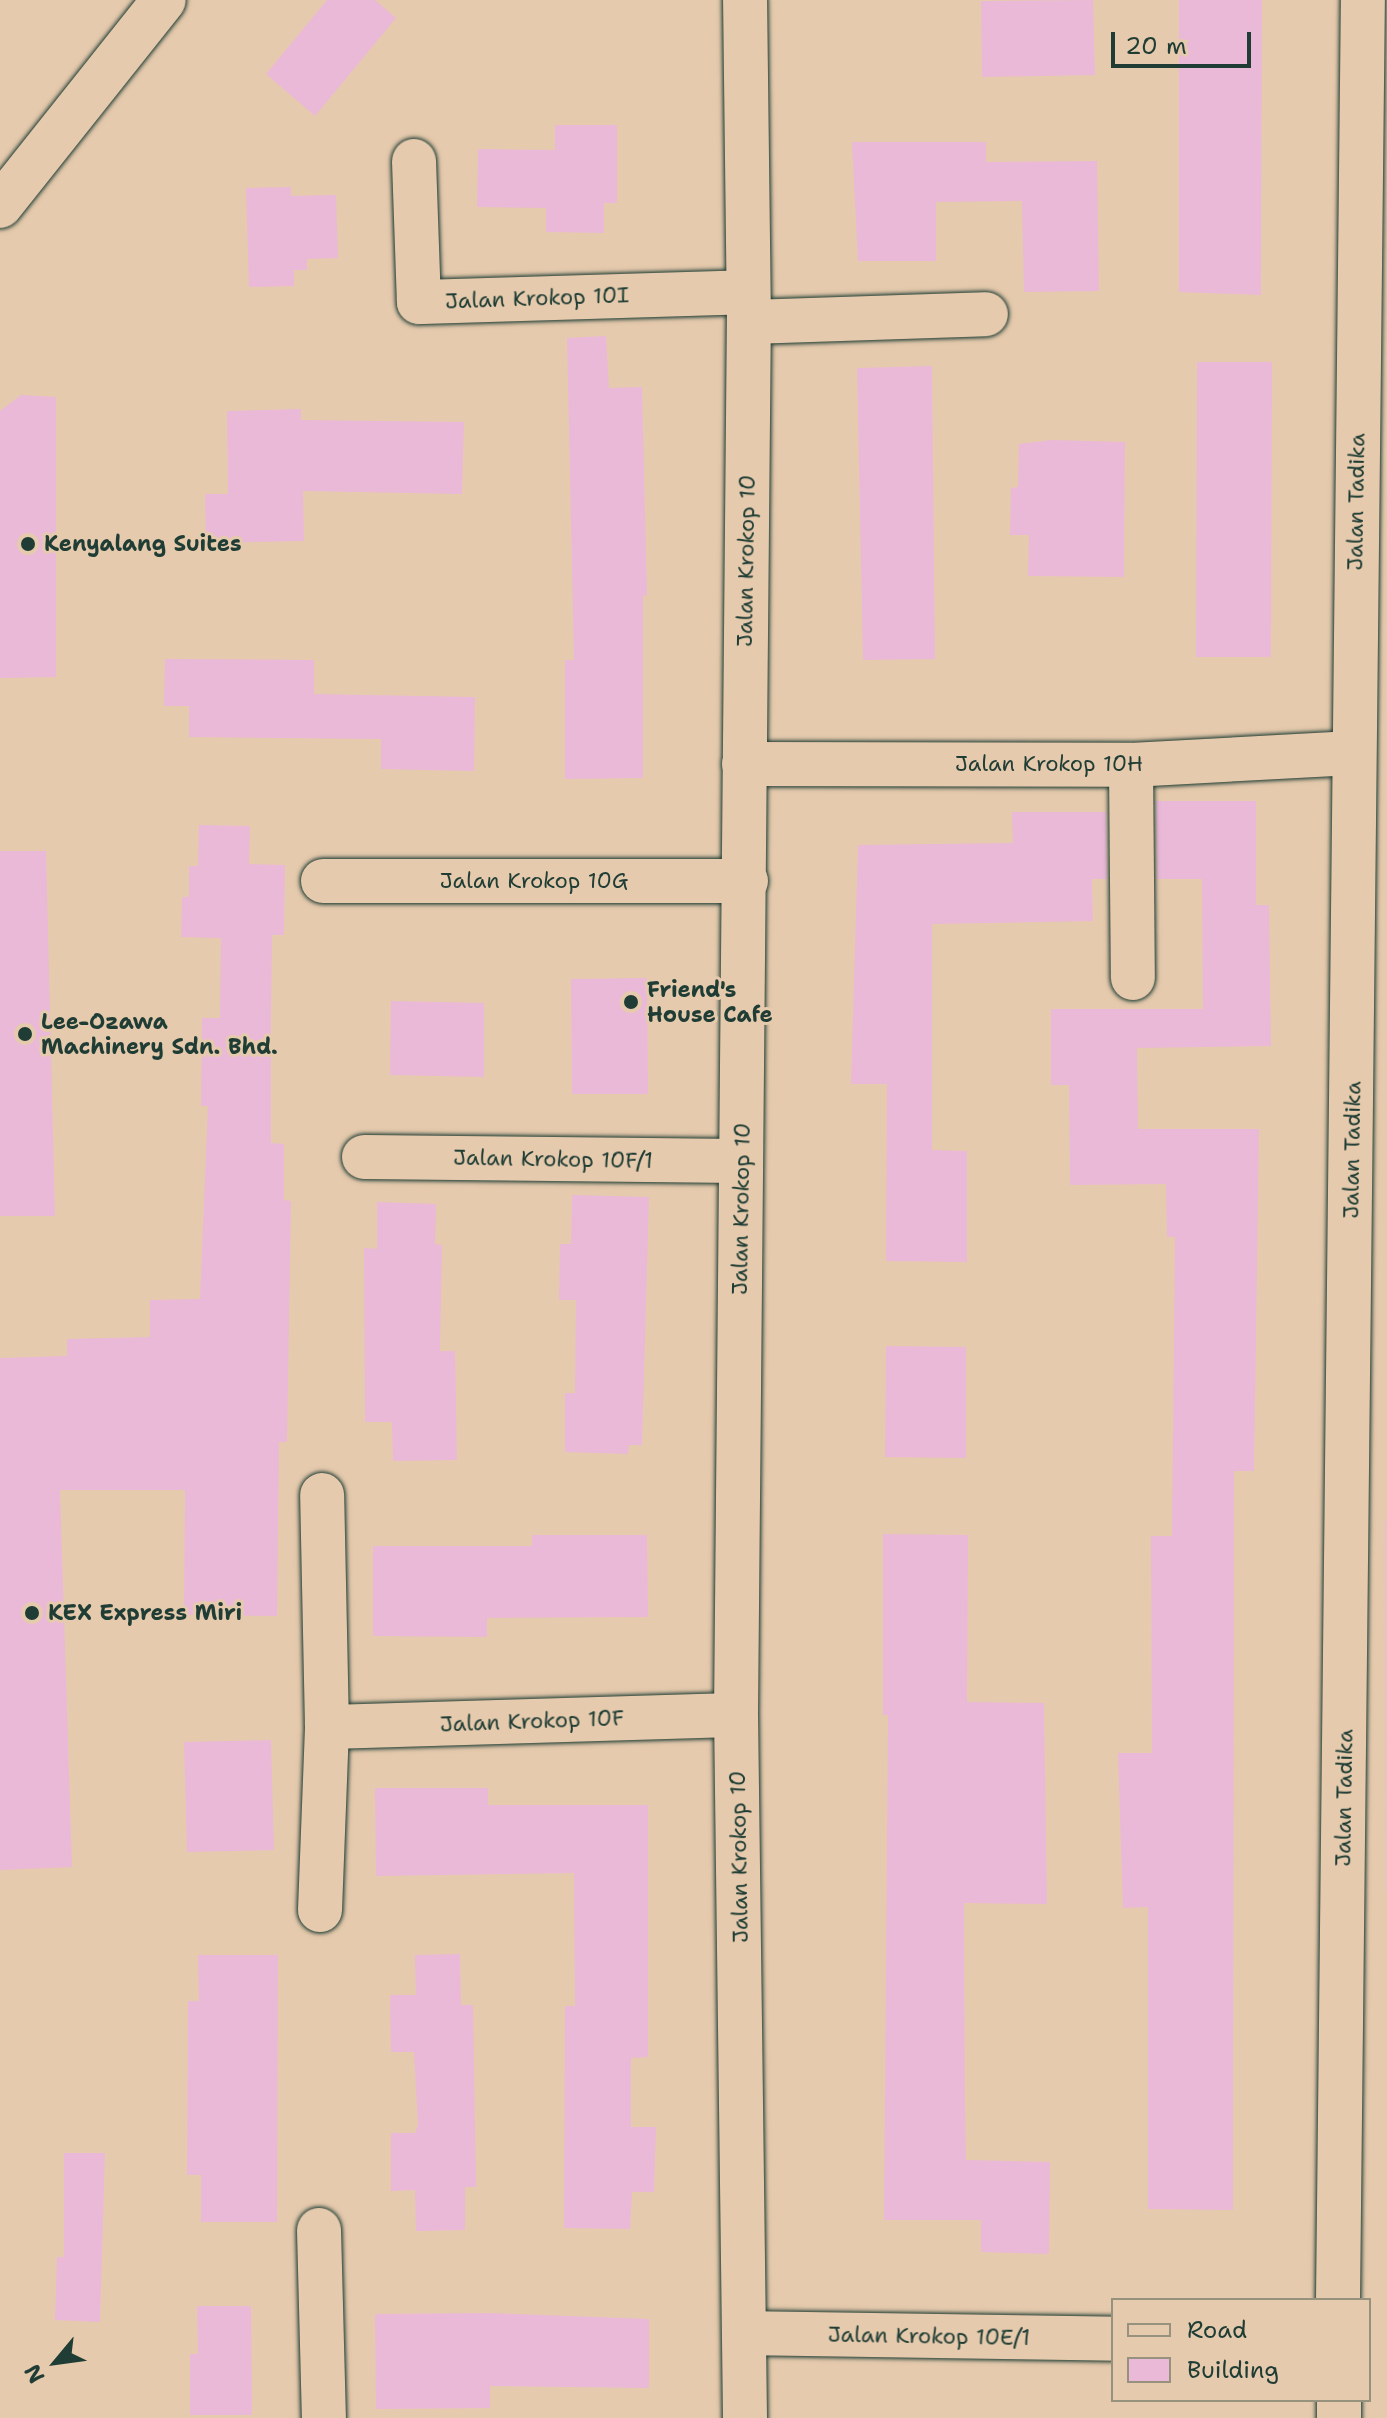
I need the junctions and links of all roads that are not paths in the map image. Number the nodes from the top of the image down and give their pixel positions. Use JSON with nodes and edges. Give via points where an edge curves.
{"nodes":[{"id":1,"x":164,"y":0,"type":"edge"},
{"id":2,"x":745,"y":0,"type":"edge"},
{"id":3,"x":1363,"y":0,"type":"edge"},
{"id":4,"x":414,"y":161,"type":"dead end"},
{"id":5,"x":0,"y":206,"type":"edge"},
{"id":6,"x":748,"y":307,"type":"junction"},
{"id":7,"x":986,"y":314,"type":"dead end"},
{"id":8,"x":1353,"y":753,"type":"junction"},
{"id":9,"x":744,"y":764,"type":"junction"},
{"id":10,"x":1131,"y":765,"type":"junction"},
{"id":11,"x":323,"y":881,"type":"dead end"},
{"id":12,"x":746,"y":881,"type":"junction"},
{"id":13,"x":1133,"y":978,"type":"dead end"},
{"id":14,"x":1370,"y":1110,"type":"edge"},
{"id":15,"x":364,"y":1157,"type":"dead end"},
{"id":16,"x":741,"y":1161,"type":"junction"},
{"id":17,"x":322,"y":1495,"type":"dead end"},
{"id":18,"x":736,"y":1715,"type":"junction"},
{"id":19,"x":327,"y":1727,"type":"junction"},
{"id":20,"x":320,"y":1910,"type":"dead end"},
{"id":21,"x":319,"y":2230,"type":"dead end"},
{"id":22,"x":1338,"y":2298,"type":"edge"},
{"id":23,"x":746,"y":2333,"type":"junction"},
{"id":24,"x":1111,"y":2339,"type":"edge"},
{"id":25,"x":324,"y":2418,"type":"edge"},
{"id":26,"x":745,"y":2418,"type":"edge"}],
"edges":[{"from":1,"to":5,"type":"street"},
{"from":2,"to":6,"type":"street","name":"Jalan Krokop 10"},
{"from":3,"to":8,"type":"street","name":"Jalan Tadika"},
{"from":4,"to":6,"type":"street","name":"Jalan Krokop 10I","via":[[419,302]]},
{"from":6,"to":7,"type":"street"},
{"from":6,"to":9,"type":"street","name":"Jalan Krokop 10"},
{"from":8,"to":10,"type":"street","name":"Jalan Krokop 10H"},
{"from":8,"to":14,"type":"street","name":"Jalan Tadika"},
{"from":9,"to":10,"type":"street","name":"Jalan Krokop 10H"},
{"from":9,"to":12,"type":"street","name":"Jalan Krokop 10"},
{"from":10,"to":13,"type":"street"},
{"from":11,"to":12,"type":"street","name":"Jalan Krokop 10G"},
{"from":12,"to":16,"type":"street","name":"Jalan Krokop 10"},
{"from":14,"to":22,"type":"street","name":"Jalan Tadika"},
{"from":15,"to":16,"type":"street","name":"Jalan Krokop 10F/1"},
{"from":16,"to":18,"type":"street","name":"Jalan Krokop 10"},
{"from":17,"to":19,"type":"street"},
{"from":18,"to":19,"type":"street","name":"Jalan Krokop 10F"},
{"from":18,"to":23,"type":"street","name":"Jalan Krokop 10"},
{"from":19,"to":20,"type":"street"},
{"from":21,"to":25,"type":"street"},
{"from":23,"to":24,"type":"street","name":"Jalan Krokop 10E/1"},
{"from":23,"to":26,"type":"street","name":"Jalan Krokop 10"}]}
